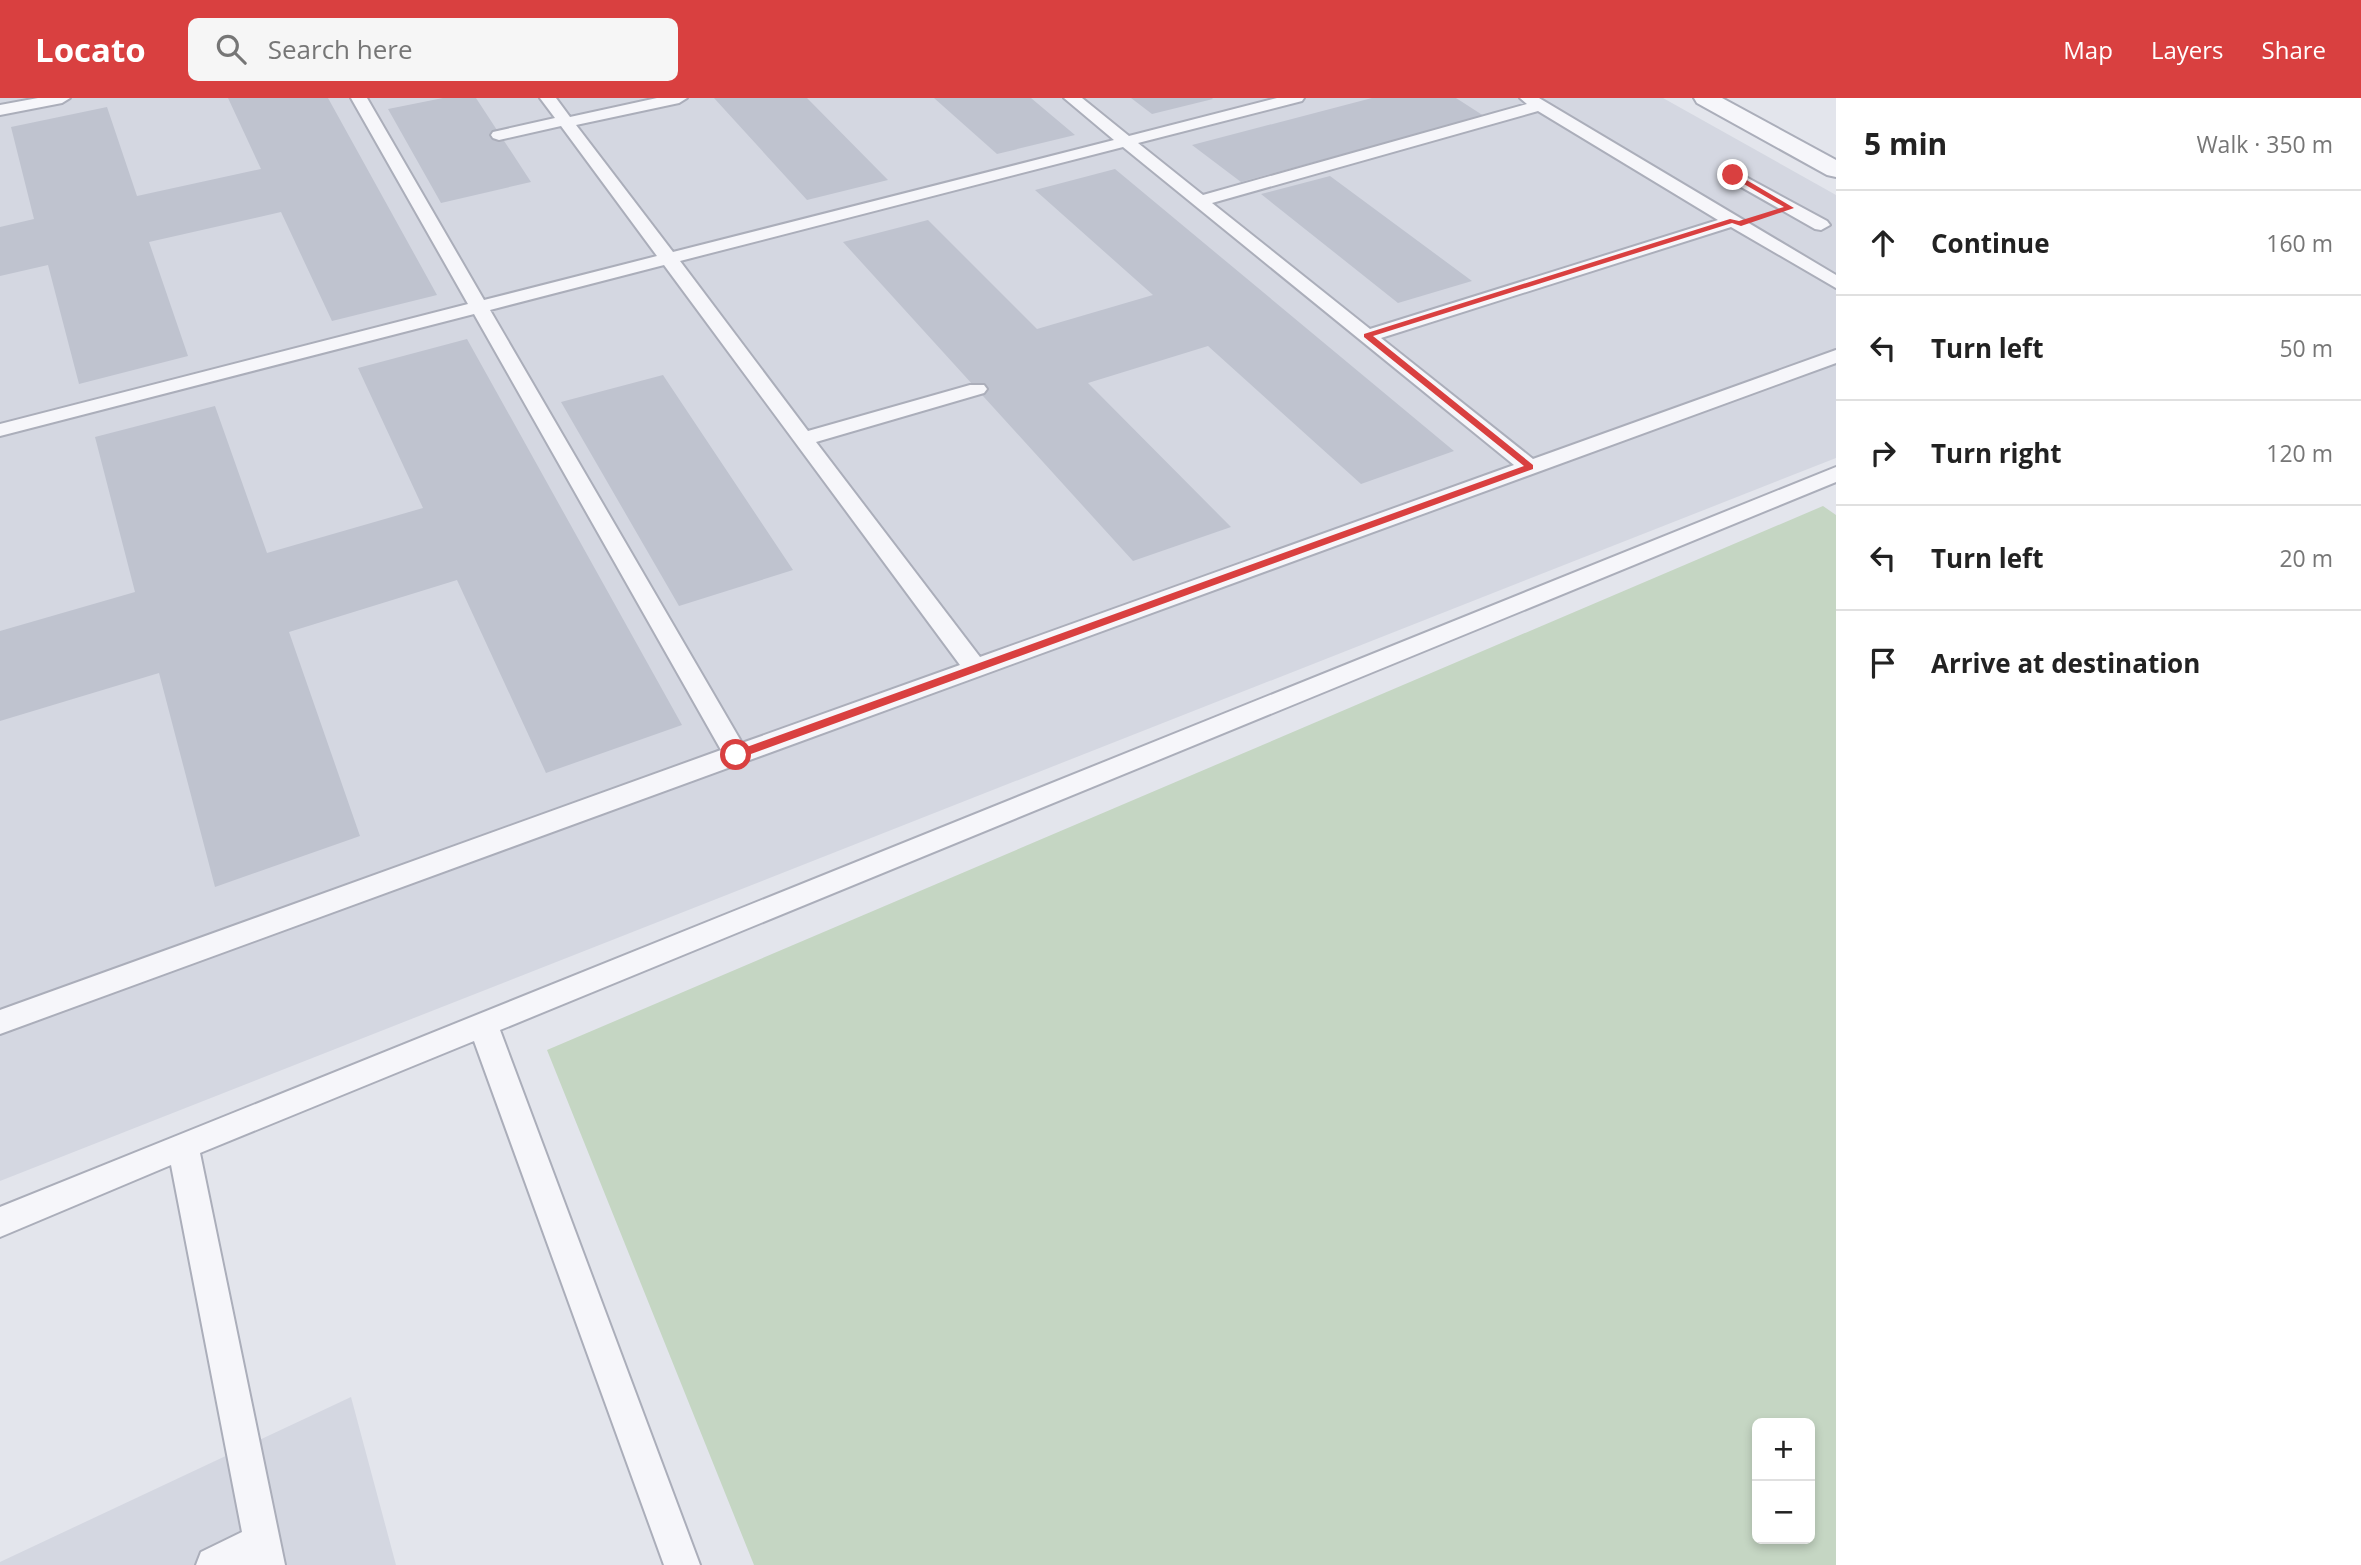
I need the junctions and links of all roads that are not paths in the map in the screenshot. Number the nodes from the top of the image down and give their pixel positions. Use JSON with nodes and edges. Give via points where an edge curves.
{"nodes":[{"id":1,"x":62,"y":98,"type":"edge"},
{"id":2,"x":359,"y":98,"type":"edge"},
{"id":3,"x":548,"y":98,"type":"edge"},
{"id":4,"x":679,"y":98,"type":"edge"},
{"id":5,"x":1072,"y":98,"type":"edge"},
{"id":6,"x":1296,"y":98,"type":"edge"},
{"id":7,"x":1705,"y":98,"type":"edge"},
{"id":8,"x":1534,"y":102,"type":"edge"},
{"id":9,"x":0,"y":110,"type":"edge"},
{"id":10,"x":566,"y":121,"type":"junction"},
{"id":11,"x":499,"y":135,"type":"dead end"},
{"id":12,"x":1126,"y":142,"type":"junction"},
{"id":13,"x":1836,"y":170,"type":"edge"},
{"id":14,"x":1733,"y":175,"type":"dead end"},
{"id":15,"x":1199,"y":201,"type":"junction"},
{"id":16,"x":1790,"y":208,"type":"junction"},
{"id":17,"x":1735,"y":222,"type":"junction"},
{"id":18,"x":1821,"y":225,"type":"dead end"},
{"id":19,"x":668,"y":259,"type":"junction"},
{"id":20,"x":1836,"y":283,"type":"edge"},
{"id":21,"x":479,"y":307,"type":"junction"},
{"id":22,"x":1367,"y":336,"type":"junction"},
{"id":23,"x":1836,"y":356,"type":"edge"},
{"id":24,"x":977,"y":389,"type":"dead end"},
{"id":25,"x":0,"y":430,"type":"edge"},
{"id":26,"x":803,"y":439,"type":"junction"},
{"id":27,"x":1530,"y":467,"type":"junction"},
{"id":28,"x":1836,"y":474,"type":"edge"},
{"id":29,"x":975,"y":668,"type":"junction"},
{"id":30,"x":736,"y":755,"type":"junction"},
{"id":31,"x":0,"y":1022,"type":"edge"},
{"id":32,"x":483,"y":1024,"type":"junction"},
{"id":33,"x":183,"y":1146,"type":"junction"},
{"id":34,"x":0,"y":1222,"type":"edge"},
{"id":35,"x":265,"y":1553,"type":"edge"},
{"id":36,"x":214,"y":1565,"type":"edge"},
{"id":37,"x":682,"y":1565,"type":"edge"}],
"edges":[{"from":1,"to":9,"type":"lane"},
{"from":2,"to":21,"type":"lane"},
{"from":3,"to":10,"type":"lane"},
{"from":4,"to":10,"type":"lane"},
{"from":5,"to":12,"type":"lane"},
{"from":6,"to":12,"type":"lane"},
{"from":7,"to":13,"type":"street"},
{"from":8,"to":15,"type":"lane"},
{"from":8,"to":17,"type":"lane"},
{"from":10,"to":11,"type":"lane"},
{"from":10,"to":19,"type":"lane"},
{"from":12,"to":15,"type":"lane"},
{"from":12,"to":19,"type":"lane"},
{"from":14,"to":16,"type":"lane"},
{"from":15,"to":22,"type":"lane"},
{"from":16,"to":17,"type":"lane"},
{"from":16,"to":18,"type":"lane"},
{"from":17,"to":20,"type":"lane"},
{"from":17,"to":22,"type":"lane"},
{"from":19,"to":21,"type":"lane"},
{"from":19,"to":26,"type":"lane"},
{"from":21,"to":25,"type":"lane"},
{"from":21,"to":30,"type":"lane"},
{"from":22,"to":27,"type":"lane"},
{"from":23,"to":27,"type":"lane"},
{"from":24,"to":26,"type":"lane"},
{"from":26,"to":29,"type":"lane"},
{"from":27,"to":29,"type":"lane"},
{"from":28,"to":32,"type":"lane"},
{"from":29,"to":30,"type":"lane"},
{"from":30,"to":31,"type":"lane"},
{"from":32,"to":33,"type":"lane"},
{"from":32,"to":37,"type":"lane"},
{"from":33,"to":34,"type":"lane"},
{"from":33,"to":35,"type":"lane"},
{"from":35,"to":36,"type":"lane"}]}
